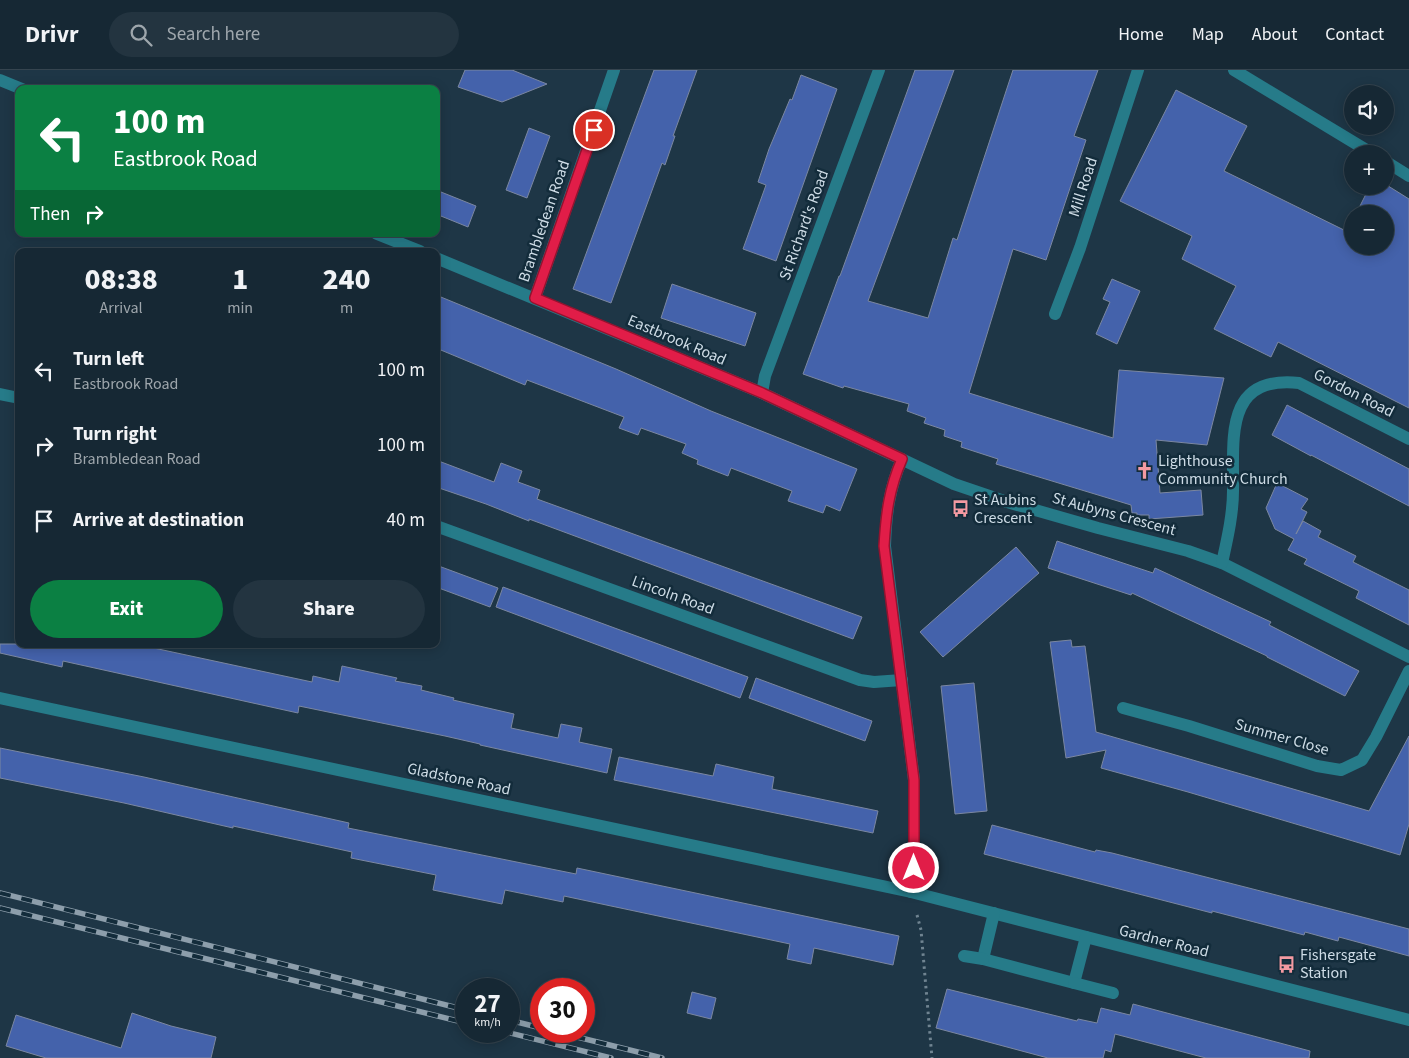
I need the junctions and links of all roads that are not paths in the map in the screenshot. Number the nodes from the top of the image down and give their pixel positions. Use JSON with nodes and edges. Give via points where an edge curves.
{"nodes":[{"id":1,"x":879,"y":70,"type":"edge"},
{"id":2,"x":1138,"y":70,"type":"edge"},
{"id":3,"x":1234,"y":70,"type":"edge"},
{"id":4,"x":611,"y":71,"type":"edge"},
{"id":5,"x":0,"y":80,"type":"edge"},
{"id":6,"x":15,"y":86,"type":"edge"},
{"id":7,"x":1358,"y":145,"type":"edge"},
{"id":8,"x":1394,"y":167,"type":"edge"},
{"id":9,"x":1409,"y":176,"type":"edge"},
{"id":10,"x":385,"y":237,"type":"edge"},
{"id":11,"x":412,"y":248,"type":"edge"},
{"id":12,"x":440,"y":260,"type":"edge"},
{"id":13,"x":535,"y":298,"type":"junction"},
{"id":14,"x":1055,"y":314,"type":"dead end"},
{"id":15,"x":762,"y":393,"type":"junction"},
{"id":16,"x":0,"y":394,"type":"edge"},
{"id":17,"x":15,"y":397,"type":"edge"},
{"id":18,"x":1409,"y":439,"type":"edge"},
{"id":19,"x":902,"y":459,"type":"junction"},
{"id":20,"x":440,"y":527,"type":"edge"},
{"id":21,"x":1222,"y":563,"type":"junction"},
{"id":22,"x":1409,"y":658,"type":"edge"},
{"id":23,"x":1409,"y":671,"type":"edge"},
{"id":24,"x":902,"y":680,"type":"junction"},
{"id":25,"x":0,"y":698,"type":"edge"},
{"id":26,"x":1124,"y":708,"type":"dead end"},
{"id":27,"x":911,"y":892,"type":"junction"},
{"id":28,"x":994,"y":913,"type":"junction"},
{"id":29,"x":1086,"y":937,"type":"junction"},
{"id":30,"x":964,"y":956,"type":"dead end"},
{"id":31,"x":983,"y":959,"type":"junction"},
{"id":32,"x":1074,"y":983,"type":"junction"},
{"id":33,"x":1113,"y":993,"type":"dead end"},
{"id":34,"x":1409,"y":1020,"type":"edge"}],
"edges":[{"from":1,"to":15,"type":"street","name":"St Richard's Road"},
{"from":2,"to":14,"type":"street","name":"Mill Road"},
{"from":3,"to":7,"type":"street"},
{"from":4,"to":13,"type":"street","name":"Brambledean Road"},
{"from":5,"to":6,"type":"street"},
{"from":8,"to":9,"type":"street"},
{"from":10,"to":11,"type":"street"},
{"from":12,"to":13,"type":"street","name":"Eastbrook Road"},
{"from":13,"to":15,"type":"street","name":"Eastbrook Road"},
{"from":15,"to":19,"type":"street","name":"Eastbrook Road"},
{"from":16,"to":17,"type":"street"},
{"from":18,"to":21,"type":"street","name":"Gordon Road","via":[[1299,383],[1285,381],[1260,388],[1242,403],[1236,415],[1233,493]]},
{"from":19,"to":21,"type":"street","name":"St Aubyns Crescent","via":[[954,484],[1007,502]]},
{"from":19,"to":24,"type":"street","via":[[887,508],[884,546]]},
{"from":20,"to":24,"type":"street","name":"Lincoln Road","via":[[860,680]]},
{"from":21,"to":22,"type":"street","name":"St Aubyns Crescent"},
{"from":23,"to":26,"type":"street","name":"Summer Close","via":[[1362,760],[1341,770],[1317,766]]},
{"from":24,"to":27,"type":"street","via":[[914,780]]},
{"from":25,"to":27,"type":"street","name":"Gladstone Road"},
{"from":27,"to":28,"type":"street","name":"Gardner Road"},
{"from":28,"to":29,"type":"street","name":"Gardner Road"},
{"from":28,"to":31,"type":"street"},
{"from":29,"to":32,"type":"street"},
{"from":29,"to":34,"type":"street","name":"Gardner Road"},
{"from":30,"to":31,"type":"street"},
{"from":31,"to":32,"type":"street"},
{"from":32,"to":33,"type":"street"}]}
